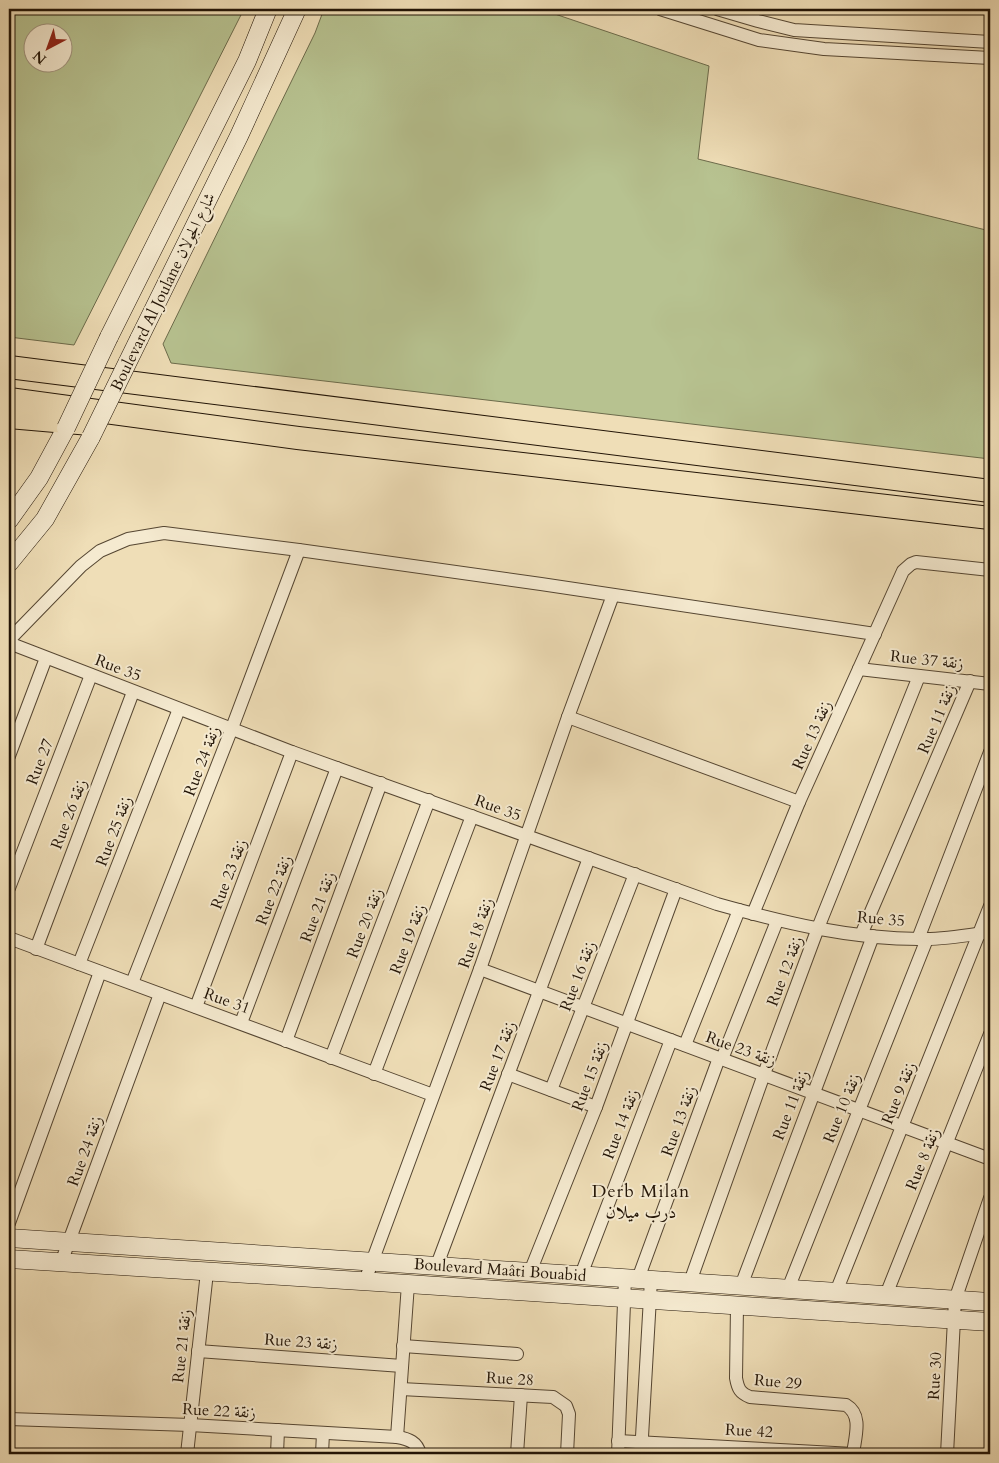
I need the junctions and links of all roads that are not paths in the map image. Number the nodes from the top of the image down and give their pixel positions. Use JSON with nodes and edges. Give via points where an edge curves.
{"nodes":[{"id":1,"x":268,"y":9,"type":"edge"},
{"id":2,"x":297,"y":9,"type":"edge"},
{"id":3,"x":660,"y":9,"type":"edge"},
{"id":4,"x":722,"y":10,"type":"edge"},
{"id":5,"x":717,"y":27,"type":"junction"},
{"id":6,"x":990,"y":42,"type":"edge"},
{"id":7,"x":990,"y":58,"type":"edge"},
{"id":8,"x":9,"y":367,"type":"edge"},
{"id":9,"x":9,"y":399,"type":"edge"},
{"id":10,"x":9,"y":417,"type":"edge"},
{"id":11,"x":298,"y":438,"type":"junction"},
{"id":12,"x":990,"y":491,"type":"edge"},
{"id":13,"x":990,"y":518,"type":"edge"},
{"id":14,"x":9,"y":520,"type":"edge"},
{"id":15,"x":299,"y":550,"type":"junction"},
{"id":16,"x":9,"y":563,"type":"edge"},
{"id":17,"x":990,"y":570,"type":"edge"},
{"id":18,"x":613,"y":595,"type":"junction"},
{"id":19,"x":875,"y":634,"type":"junction"},
{"id":20,"x":9,"y":641,"type":"edge"},
{"id":21,"x":46,"y":658,"type":"junction"},
{"id":22,"x":860,"y":669,"type":"junction"},
{"id":23,"x":91,"y":675,"type":"junction"},
{"id":24,"x":919,"y":676,"type":"junction"},
{"id":25,"x":970,"y":681,"type":"junction"},
{"id":26,"x":990,"y":684,"type":"edge"},
{"id":27,"x":133,"y":692,"type":"junction"},
{"id":28,"x":179,"y":709,"type":"junction"},
{"id":29,"x":568,"y":717,"type":"junction"},
{"id":30,"x":232,"y":728,"type":"junction"},
{"id":31,"x":292,"y":752,"type":"junction"},
{"id":32,"x":990,"y":752,"type":"edge"},
{"id":33,"x":9,"y":756,"type":"edge"},
{"id":34,"x":337,"y":768,"type":"junction"},
{"id":35,"x":381,"y":784,"type":"junction"},
{"id":36,"x":429,"y":800,"type":"junction"},
{"id":37,"x":799,"y":802,"type":"junction"},
{"id":38,"x":472,"y":816,"type":"junction"},
{"id":39,"x":527,"y":836,"type":"junction"},
{"id":40,"x":588,"y":858,"type":"junction"},
{"id":41,"x":635,"y":874,"type":"junction"},
{"id":42,"x":9,"y":888,"type":"edge"},
{"id":43,"x":676,"y":889,"type":"junction"},
{"id":44,"x":990,"y":906,"type":"edge"},
{"id":45,"x":739,"y":910,"type":"junction"},
{"id":46,"x":753,"y":914,"type":"junction"},
{"id":47,"x":777,"y":921,"type":"junction"},
{"id":48,"x":818,"y":928,"type":"junction"},
{"id":49,"x":985,"y":933,"type":"edge"},
{"id":50,"x":867,"y":935,"type":"junction"},
{"id":51,"x":9,"y":938,"type":"edge"},
{"id":52,"x":923,"y":939,"type":"junction"},
{"id":53,"x":36,"y":949,"type":"junction"},
{"id":54,"x":79,"y":964,"type":"junction"},
{"id":55,"x":480,"y":969,"type":"junction"},
{"id":56,"x":100,"y":972,"type":"junction"},
{"id":57,"x":132,"y":983,"type":"junction"},
{"id":58,"x":539,"y":991,"type":"junction"},
{"id":59,"x":160,"y":994,"type":"junction"},
{"id":60,"x":196,"y":1007,"type":"junction"},
{"id":61,"x":583,"y":1007,"type":"junction"},
{"id":62,"x":241,"y":1024,"type":"junction"},
{"id":63,"x":627,"y":1024,"type":"junction"},
{"id":64,"x":990,"y":1034,"type":"edge"},
{"id":65,"x":671,"y":1040,"type":"junction"},
{"id":66,"x":286,"y":1041,"type":"junction"},
{"id":67,"x":685,"y":1045,"type":"junction"},
{"id":68,"x":331,"y":1058,"type":"junction"},
{"id":69,"x":721,"y":1058,"type":"junction"},
{"id":70,"x":374,"y":1074,"type":"junction"},
{"id":71,"x":508,"y":1074,"type":"junction"},
{"id":72,"x":764,"y":1074,"type":"junction"},
{"id":73,"x":552,"y":1090,"type":"junction"},
{"id":74,"x":813,"y":1093,"type":"junction"},
{"id":75,"x":433,"y":1095,"type":"junction"},
{"id":76,"x":596,"y":1107,"type":"junction"},
{"id":77,"x":859,"y":1110,"type":"junction"},
{"id":78,"x":903,"y":1126,"type":"junction"},
{"id":79,"x":947,"y":1143,"type":"junction"},
{"id":80,"x":990,"y":1158,"type":"edge"},
{"id":81,"x":990,"y":1198,"type":"edge"},
{"id":82,"x":9,"y":1223,"type":"edge"},
{"id":83,"x":9,"y":1238,"type":"edge"},
{"id":84,"x":69,"y":1242,"type":"junction"},
{"id":85,"x":9,"y":1260,"type":"edge"},
{"id":86,"x":373,"y":1261,"type":"junction"},
{"id":87,"x":61,"y":1263,"type":"junction"},
{"id":88,"x":437,"y":1265,"type":"junction"},
{"id":89,"x":207,"y":1272,"type":"junction"},
{"id":90,"x":530,"y":1272,"type":"junction"},
{"id":91,"x":581,"y":1275,"type":"junction"},
{"id":92,"x":638,"y":1279,"type":"junction"},
{"id":93,"x":366,"y":1281,"type":"junction"},
{"id":94,"x":690,"y":1282,"type":"junction"},
{"id":95,"x":408,"y":1284,"type":"junction"},
{"id":96,"x":741,"y":1286,"type":"junction"},
{"id":97,"x":788,"y":1289,"type":"junction"},
{"id":98,"x":836,"y":1292,"type":"junction"},
{"id":99,"x":886,"y":1295,"type":"junction"},
{"id":100,"x":624,"y":1298,"type":"junction"},
{"id":101,"x":650,"y":1300,"type":"junction"},
{"id":102,"x":955,"y":1300,"type":"junction"},
{"id":103,"x":990,"y":1302,"type":"edge"},
{"id":104,"x":737,"y":1306,"type":"junction"},
{"id":105,"x":954,"y":1320,"type":"junction"},
{"id":106,"x":990,"y":1322,"type":"edge"},
{"id":107,"x":403,"y":1346,"type":"junction"},
{"id":108,"x":198,"y":1351,"type":"junction"},
{"id":109,"x":517,"y":1354,"type":"dead end"},
{"id":110,"x":402,"y":1366,"type":"junction"},
{"id":111,"x":401,"y":1389,"type":"junction"},
{"id":112,"x":521,"y":1395,"type":"junction"},
{"id":113,"x":9,"y":1419,"type":"edge"},
{"id":114,"x":190,"y":1425,"type":"junction"},
{"id":115,"x":278,"y":1430,"type":"junction"},
{"id":116,"x":323,"y":1433,"type":"junction"},
{"id":117,"x":397,"y":1437,"type":"junction"},
{"id":118,"x":618,"y":1448,"type":"edge"},
{"id":119,"x":642,"y":1448,"type":"edge"},
{"id":120,"x":730,"y":1450,"type":"edge"},
{"id":121,"x":187,"y":1454,"type":"edge"},
{"id":122,"x":277,"y":1454,"type":"edge"},
{"id":123,"x":322,"y":1454,"type":"edge"},
{"id":124,"x":420,"y":1454,"type":"edge"},
{"id":125,"x":517,"y":1454,"type":"edge"},
{"id":126,"x":567,"y":1454,"type":"edge"},
{"id":127,"x":853,"y":1454,"type":"edge"},
{"id":128,"x":947,"y":1454,"type":"edge"}],
"edges":[{"from":1,"to":14,"type":"street","name":"Boulevard Al Joulane شارع الجولان","bridge":true,"via":[[247,60],[66,428],[39,478]]},
{"from":2,"to":16,"type":"street","name":"Boulevard Al Joulane شارع الجولان","bridge":true,"via":[[239,136],[91,437],[45,518]]},
{"from":3,"to":5,"type":"street"},
{"from":4,"to":5,"type":"street"},
{"from":4,"to":6,"type":"street","via":[[794,30]]},
{"from":5,"to":7,"type":"street","via":[[759,40],[824,49]]},
{"from":8,"to":12,"type":"highway"},
{"from":9,"to":11,"type":"highway"},
{"from":10,"to":11,"type":"highway","via":[[243,438]]},
{"from":11,"to":13,"type":"highway"},
{"from":15,"to":18,"type":"street"},
{"from":15,"to":20,"type":"street","via":[[177,534],[149,534],[128,539],[90,558]]},
{"from":15,"to":30,"type":"street","name":"Rue 24 زنقة"},
{"from":17,"to":19,"type":"street","name":"Rue 13 زنقة","via":[[911,564],[904,571]]},
{"from":18,"to":19,"type":"street"},
{"from":18,"to":29,"type":"street","name":"Rue 18 زنقة"},
{"from":19,"to":22,"type":"street","name":"Rue 13 زنقة"},
{"from":20,"to":21,"type":"street","name":"Rue 35"},
{"from":21,"to":23,"type":"street","name":"Rue 35"},
{"from":21,"to":33,"type":"street"},
{"from":22,"to":24,"type":"street","name":"Rue 37 زنقة"},
{"from":22,"to":37,"type":"street","name":"Rue 13 زنقة"},
{"from":23,"to":27,"type":"street","name":"Rue 35"},
{"from":23,"to":42,"type":"street","name":"Rue 27"},
{"from":24,"to":25,"type":"street","name":"Rue 37 زنقة"},
{"from":24,"to":48,"type":"street","name":"Rue 12 زنقة"},
{"from":25,"to":26,"type":"street","name":"Rue 37 زنقة"},
{"from":25,"to":50,"type":"street","name":"Rue 11 زنقة"},
{"from":27,"to":28,"type":"street","name":"Rue 35"},
{"from":27,"to":53,"type":"street","name":"Rue 26 زنقة"},
{"from":28,"to":30,"type":"street","name":"Rue 35"},
{"from":28,"to":54,"type":"street","name":"Rue 25 زنقة"},
{"from":29,"to":37,"type":"street"},
{"from":29,"to":39,"type":"street","name":"Rue 18 زنقة"},
{"from":30,"to":31,"type":"street","name":"Rue 35"},
{"from":30,"to":57,"type":"street","name":"Rue 24 زنقة"},
{"from":31,"to":34,"type":"street","name":"Rue 35"},
{"from":31,"to":60,"type":"street","name":"Rue 23 زنقة"},
{"from":32,"to":52,"type":"street","name":"Rue 10 زنقة"},
{"from":34,"to":35,"type":"street","name":"Rue 35"},
{"from":34,"to":62,"type":"street","name":"Rue 22 زنقة"},
{"from":35,"to":36,"type":"street","name":"Rue 35"},
{"from":35,"to":66,"type":"street","name":"Rue 21 زنقة"},
{"from":36,"to":38,"type":"street","name":"Rue 35"},
{"from":36,"to":68,"type":"street","name":"Rue 20 زنقة"},
{"from":37,"to":46,"type":"street","name":"Rue 13 زنقة"},
{"from":38,"to":39,"type":"street","name":"Rue 35"},
{"from":38,"to":70,"type":"street","name":"Rue 19 زنقة"},
{"from":39,"to":40,"type":"street","name":"Rue 35"},
{"from":39,"to":55,"type":"street","name":"Rue 18 زنقة"},
{"from":40,"to":41,"type":"street","name":"Rue 35"},
{"from":40,"to":58,"type":"street","name":"Rue 17 زنقة"},
{"from":41,"to":43,"type":"street","name":"Rue 35"},
{"from":41,"to":61,"type":"street","name":"Rue 16 زنقة"},
{"from":43,"to":45,"type":"street","name":"Rue 35"},
{"from":43,"to":63,"type":"street","name":"Rue 15 زنقة"},
{"from":44,"to":49,"type":"street","name":"Rue 9 زنقة"},
{"from":45,"to":46,"type":"street","name":"Rue 35"},
{"from":45,"to":67,"type":"street"},
{"from":46,"to":47,"type":"street","name":"Rue 35"},
{"from":47,"to":48,"type":"street","name":"Rue 35"},
{"from":47,"to":69,"type":"street","name":"Rue 13 زنقة"},
{"from":48,"to":50,"type":"street","name":"Rue 35"},
{"from":48,"to":72,"type":"street","name":"Rue 12 زنقة"},
{"from":49,"to":52,"type":"street","name":"Rue 35"},
{"from":49,"to":78,"type":"street","name":"Rue 9 زنقة"},
{"from":50,"to":52,"type":"street","name":"Rue 35"},
{"from":50,"to":74,"type":"street","name":"Rue 11 زنقة"},
{"from":51,"to":53,"type":"street","name":"Rue 31"},
{"from":52,"to":77,"type":"street","name":"Rue 10 زنقة"},
{"from":53,"to":54,"type":"street","name":"Rue 31"},
{"from":54,"to":56,"type":"street","name":"Rue 31"},
{"from":55,"to":58,"type":"street","name":"Rue 23 زنقة"},
{"from":55,"to":75,"type":"street","name":"Rue 18 زنقة"},
{"from":56,"to":57,"type":"street","name":"Rue 31"},
{"from":56,"to":82,"type":"street"},
{"from":57,"to":59,"type":"street","name":"Rue 31"},
{"from":58,"to":61,"type":"street","name":"Rue 23 زنقة"},
{"from":58,"to":71,"type":"street","name":"Rue 17 زنقة"},
{"from":59,"to":60,"type":"street","name":"Rue 31"},
{"from":59,"to":84,"type":"street","name":"Rue 24 زنقة"},
{"from":60,"to":62,"type":"street","name":"Rue 31"},
{"from":61,"to":63,"type":"street","name":"Rue 23 زنقة"},
{"from":61,"to":73,"type":"street","name":"Rue 16 زنقة"},
{"from":62,"to":66,"type":"street","name":"Rue 31"},
{"from":63,"to":65,"type":"street","name":"Rue 23 زنقة"},
{"from":63,"to":76,"type":"street","name":"Rue 15 زنقة"},
{"from":64,"to":79,"type":"street","name":"Rue 8 زنقة"},
{"from":65,"to":67,"type":"street","name":"Rue 23 زنقة"},
{"from":65,"to":91,"type":"street","name":"Rue 14 زنقة"},
{"from":66,"to":68,"type":"street","name":"Rue 31"},
{"from":67,"to":69,"type":"street","name":"Rue 23 زنقة"},
{"from":68,"to":70,"type":"street","name":"Rue 31"},
{"from":69,"to":72,"type":"street","name":"Rue 23 زنقة"},
{"from":69,"to":92,"type":"street","name":"Rue 13 زنقة"},
{"from":70,"to":75,"type":"street","name":"Rue 31"},
{"from":71,"to":73,"type":"street"},
{"from":71,"to":88,"type":"street","name":"Rue 17 زنقة"},
{"from":72,"to":74,"type":"street","name":"Rue 23 زنقة"},
{"from":72,"to":94,"type":"street","name":"Rue 12 زنقة"},
{"from":73,"to":76,"type":"street"},
{"from":74,"to":77,"type":"street","name":"Rue 23 زنقة"},
{"from":74,"to":96,"type":"street","name":"Rue 11 زنقة"},
{"from":75,"to":86,"type":"street","name":"Rue 18 زنقة"},
{"from":76,"to":90,"type":"street","name":"Rue 15 زنقة"},
{"from":77,"to":78,"type":"street","name":"Rue 23 زنقة"},
{"from":77,"to":97,"type":"street","name":"Rue 10 زنقة"},
{"from":78,"to":79,"type":"street","name":"Rue 23 زنقة"},
{"from":78,"to":98,"type":"street","name":"Rue 9 زنقة"},
{"from":79,"to":80,"type":"street","name":"Rue 23 زنقة"},
{"from":79,"to":99,"type":"street","name":"Rue 8 زنقة"},
{"from":81,"to":102,"type":"street","name":"Rue 30"},
{"from":83,"to":84,"type":"street","name":"Boulevard Maâti Bouabid"},
{"from":84,"to":86,"type":"street","name":"Boulevard Maâti Bouabid"},
{"from":84,"to":87,"type":"street","name":"Rue 24 زنقة"},
{"from":85,"to":87,"type":"street","name":"Boulevard Maâti Bouabid"},
{"from":86,"to":88,"type":"street","name":"Boulevard Maâti Bouabid"},
{"from":86,"to":93,"type":"street","name":"Rue 18 زنقة"},
{"from":87,"to":89,"type":"street","name":"Boulevard Maâti Bouabid"},
{"from":88,"to":90,"type":"street","name":"Boulevard Maâti Bouabid"},
{"from":89,"to":93,"type":"street","name":"Boulevard Maâti Bouabid"},
{"from":89,"to":108,"type":"street","name":"Rue 21 زنقة"},
{"from":90,"to":91,"type":"street","name":"Boulevard Maâti Bouabid"},
{"from":91,"to":92,"type":"street","name":"Boulevard Maâti Bouabid"},
{"from":92,"to":94,"type":"street","name":"Boulevard Maâti Bouabid"},
{"from":92,"to":100,"type":"street"},
{"from":92,"to":101,"type":"street"},
{"from":93,"to":95,"type":"street","name":"Boulevard Maâti Bouabid"},
{"from":94,"to":96,"type":"street","name":"Boulevard Maâti Bouabid"},
{"from":95,"to":100,"type":"street","name":"Boulevard Maâti Bouabid"},
{"from":95,"to":107,"type":"street"},
{"from":96,"to":97,"type":"street","name":"Boulevard Maâti Bouabid"},
{"from":97,"to":98,"type":"street","name":"Boulevard Maâti Bouabid"},
{"from":98,"to":99,"type":"street","name":"Boulevard Maâti Bouabid"},
{"from":99,"to":102,"type":"street","name":"Boulevard Maâti Bouabid"},
{"from":100,"to":101,"type":"street","name":"Boulevard Maâti Bouabid"},
{"from":100,"to":118,"type":"street"},
{"from":101,"to":104,"type":"street","name":"Boulevard Maâti Bouabid"},
{"from":101,"to":119,"type":"street"},
{"from":102,"to":103,"type":"street","name":"Boulevard Maâti Bouabid"},
{"from":102,"to":105,"type":"street","name":"Rue 30"},
{"from":104,"to":105,"type":"street","name":"Boulevard Maâti Bouabid"},
{"from":104,"to":127,"type":"street","name":"Rue 29","via":[[736,1378],[742,1394],[846,1405],[857,1416]]},
{"from":105,"to":106,"type":"street","name":"Boulevard Maâti Bouabid"},
{"from":105,"to":128,"type":"street","name":"Rue 30"},
{"from":107,"to":109,"type":"street"},
{"from":107,"to":110,"type":"street"},
{"from":108,"to":110,"type":"street","name":"Rue 23 زنقة"},
{"from":108,"to":114,"type":"street","name":"Rue 21 زنقة"},
{"from":110,"to":111,"type":"street"},
{"from":111,"to":112,"type":"street","name":"Rue 28"},
{"from":111,"to":117,"type":"street"},
{"from":112,"to":125,"type":"street"},
{"from":112,"to":126,"type":"street","name":"Rue 28","via":[[554,1397],[566,1406],[569,1414]]},
{"from":113,"to":114,"type":"street","name":"Rue 22 زنقة"},
{"from":114,"to":115,"type":"street","name":"Rue 22 زنقة"},
{"from":114,"to":121,"type":"street","name":"Rue 21 زنقة"},
{"from":115,"to":116,"type":"street","name":"Rue 22 زنقة"},
{"from":115,"to":122,"type":"street"},
{"from":116,"to":117,"type":"street","name":"Rue 22 زنقة"},
{"from":116,"to":123,"type":"street"},
{"from":117,"to":124,"type":"street","name":"Rue 22 زنقة","via":[[414,1442]]},
{"from":118,"to":119,"type":"street","name":"Rue 42"},
{"from":119,"to":120,"type":"street","name":"Rue 42"},
{"from":120,"to":127,"type":"street","name":"Rue 42"}]}
